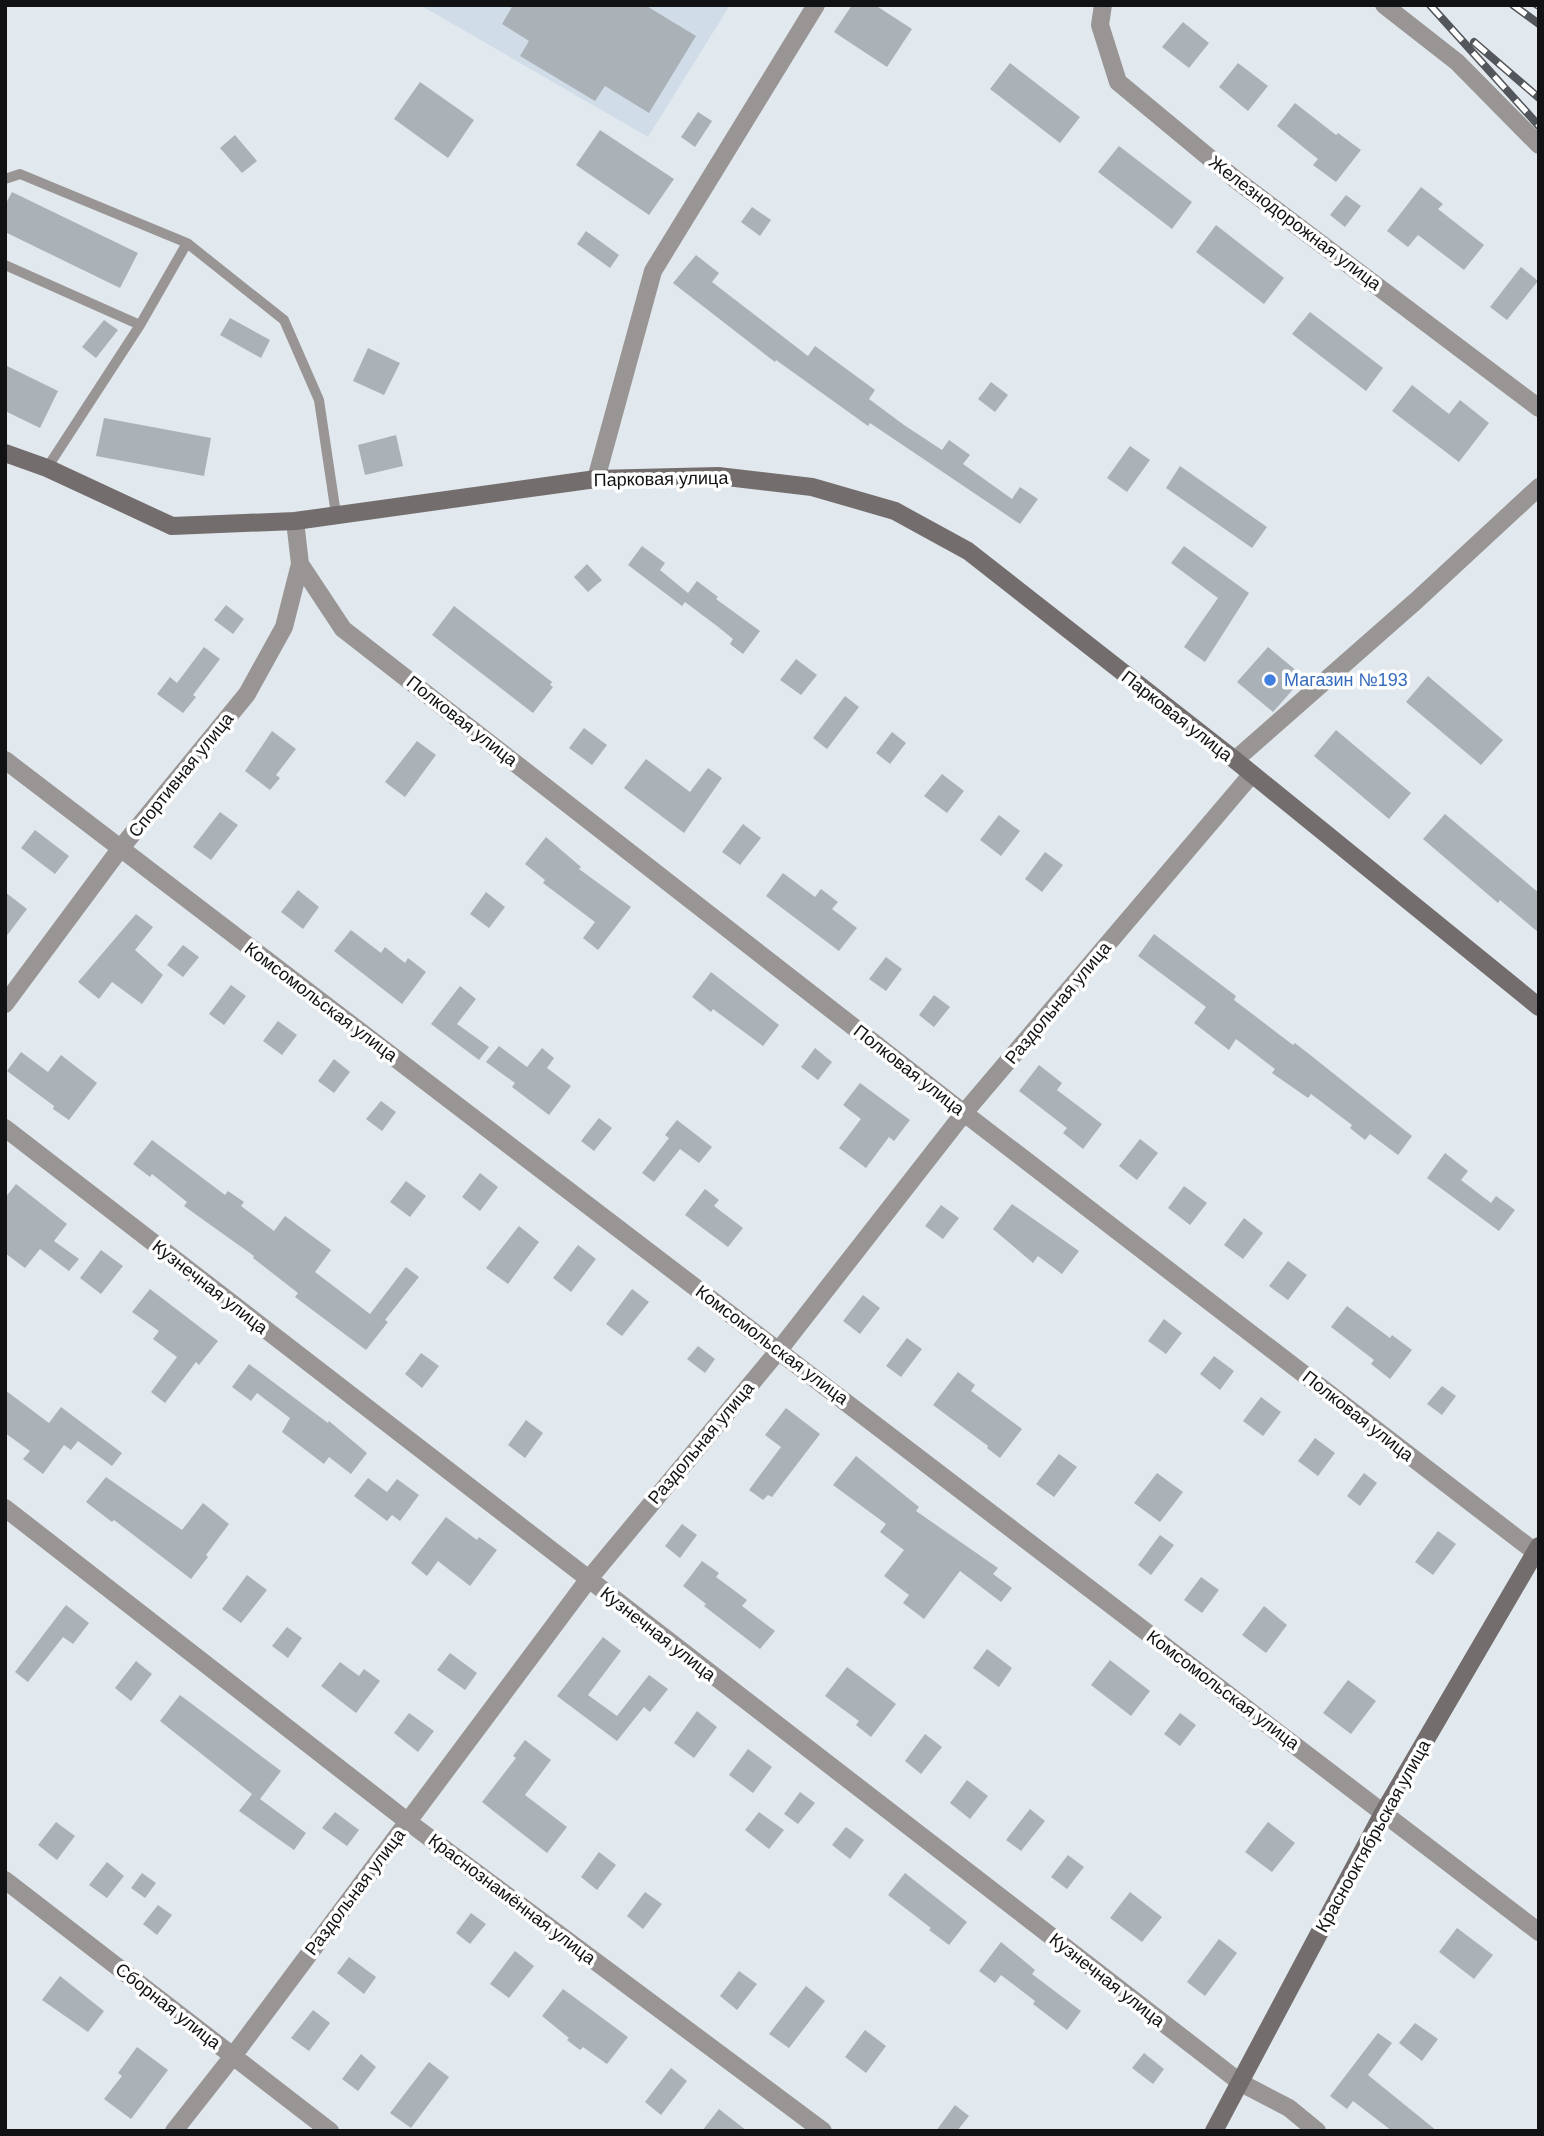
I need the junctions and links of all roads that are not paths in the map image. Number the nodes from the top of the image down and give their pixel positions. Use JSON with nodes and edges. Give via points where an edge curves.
{"nodes":[{"id":1,"x":816,"y":5,"type":"edge"},
{"id":2,"x":1103,"y":5,"type":"edge"},
{"id":3,"x":1384,"y":5,"type":"edge"},
{"id":4,"x":1539,"y":145,"type":"edge"},
{"id":5,"x":5,"y":179,"type":"edge"},
{"id":6,"x":187,"y":243,"type":"junction"},
{"id":7,"x":5,"y":264,"type":"edge"},
{"id":8,"x":139,"y":325,"type":"junction"},
{"id":9,"x":1539,"y":408,"type":"edge"},
{"id":10,"x":5,"y":453,"type":"edge"},
{"id":11,"x":47,"y":468,"type":"junction"},
{"id":12,"x":596,"y":479,"type":"junction"},
{"id":13,"x":1539,"y":487,"type":"edge"},
{"id":14,"x":336,"y":514,"type":"junction"},
{"id":15,"x":295,"y":521,"type":"junction"},
{"id":16,"x":300,"y":564,"type":"junction"},
{"id":17,"x":5,"y":760,"type":"edge"},
{"id":18,"x":1235,"y":760,"type":"junction"},
{"id":19,"x":1252,"y":774,"type":"junction"},
{"id":20,"x":120,"y":849,"type":"junction"},
{"id":21,"x":5,"y":1004,"type":"edge"},
{"id":22,"x":1539,"y":1006,"type":"edge"},
{"id":23,"x":964,"y":1113,"type":"junction"},
{"id":24,"x":5,"y":1128,"type":"edge"},
{"id":25,"x":779,"y":1350,"type":"junction"},
{"id":26,"x":5,"y":1508,"type":"edge"},
{"id":27,"x":1538,"y":1551,"type":"edge"},
{"id":28,"x":589,"y":1580,"type":"junction"},
{"id":29,"x":1383,"y":1813,"type":"junction"},
{"id":30,"x":407,"y":1821,"type":"junction"},
{"id":31,"x":5,"y":1880,"type":"edge"},
{"id":32,"x":1539,"y":1932,"type":"edge"},
{"id":33,"x":233,"y":2056,"type":"junction"},
{"id":34,"x":1241,"y":2084,"type":"junction"},
{"id":35,"x":174,"y":2131,"type":"edge"},
{"id":36,"x":330,"y":2131,"type":"edge"},
{"id":37,"x":823,"y":2131,"type":"edge"},
{"id":38,"x":1214,"y":2131,"type":"edge"},
{"id":39,"x":1317,"y":2131,"type":"edge"}],
"edges":[{"from":1,"to":12,"type":"street","via":[[653,271]]},
{"from":2,"to":9,"type":"street","name":"Железнодорожная улица","via":[[1100,25],[1118,82],[1235,179]]},
{"from":3,"to":4,"type":"street","via":[[1457,62]]},
{"from":5,"to":6,"type":"lane","via":[[20,174]]},
{"from":6,"to":8,"type":"lane"},
{"from":6,"to":14,"type":"lane","via":[[284,320],[319,400]]},
{"from":7,"to":8,"type":"lane"},
{"from":8,"to":11,"type":"lane"},
{"from":10,"to":11,"type":"main road","name":"Парковая улица"},
{"from":11,"to":15,"type":"main road","name":"Парковая улица","via":[[172,526]]},
{"from":12,"to":14,"type":"main road","name":"Парковая улица"},
{"from":12,"to":18,"type":"main road","name":"Парковая улица","via":[[718,476],[812,487],[895,511],[968,551]]},
{"from":13,"to":18,"type":"street"},
{"from":14,"to":15,"type":"main road","name":"Парковая улица"},
{"from":15,"to":16,"type":"street","name":"Спортивная улица"},
{"from":16,"to":20,"type":"street","name":"Спортивная улица","via":[[284,627],[247,694]]},
{"from":16,"to":23,"type":"street","name":"Полковая улица","via":[[343,629]]},
{"from":17,"to":20,"type":"street","name":"Комсомольская улица"},
{"from":18,"to":19,"type":"main road","name":"Парковая улица"},
{"from":19,"to":22,"type":"main road","name":"Парковая улица"},
{"from":19,"to":23,"type":"street","name":"Раздольная улица"},
{"from":20,"to":21,"type":"street","name":"Спортивная улица"},
{"from":20,"to":25,"type":"street","name":"Комсомольская улица"},
{"from":23,"to":25,"type":"street","name":"Раздольная улица"},
{"from":23,"to":27,"type":"street","name":"Полковая улица"},
{"from":24,"to":28,"type":"street","name":"Кузнечная улица"},
{"from":25,"to":28,"type":"street","name":"Раздольная улица"},
{"from":25,"to":29,"type":"street","name":"Комсомольская улица"},
{"from":26,"to":30,"type":"street","name":"Краснознамённая улица"},
{"from":27,"to":29,"type":"main road","name":"Краснооктябрьская улица"},
{"from":28,"to":30,"type":"street","name":"Раздольная улица"},
{"from":28,"to":34,"type":"street","name":"Кузнечная улица"},
{"from":29,"to":32,"type":"street","name":"Комсомольская улица"},
{"from":29,"to":34,"type":"main road","name":"Краснооктябрьская улица"},
{"from":30,"to":33,"type":"street","name":"Раздольная улица"},
{"from":30,"to":37,"type":"street","name":"Краснознамённая улица"},
{"from":31,"to":33,"type":"street","name":"Сборная улица"},
{"from":33,"to":35,"type":"street","name":"Раздольная улица"},
{"from":33,"to":36,"type":"street","name":"Сборная улица"},
{"from":34,"to":38,"type":"main road","name":"Краснооктябрьская улица"},
{"from":34,"to":39,"type":"street","name":"Кузнечная улица","via":[[1289,2108]]}]}
